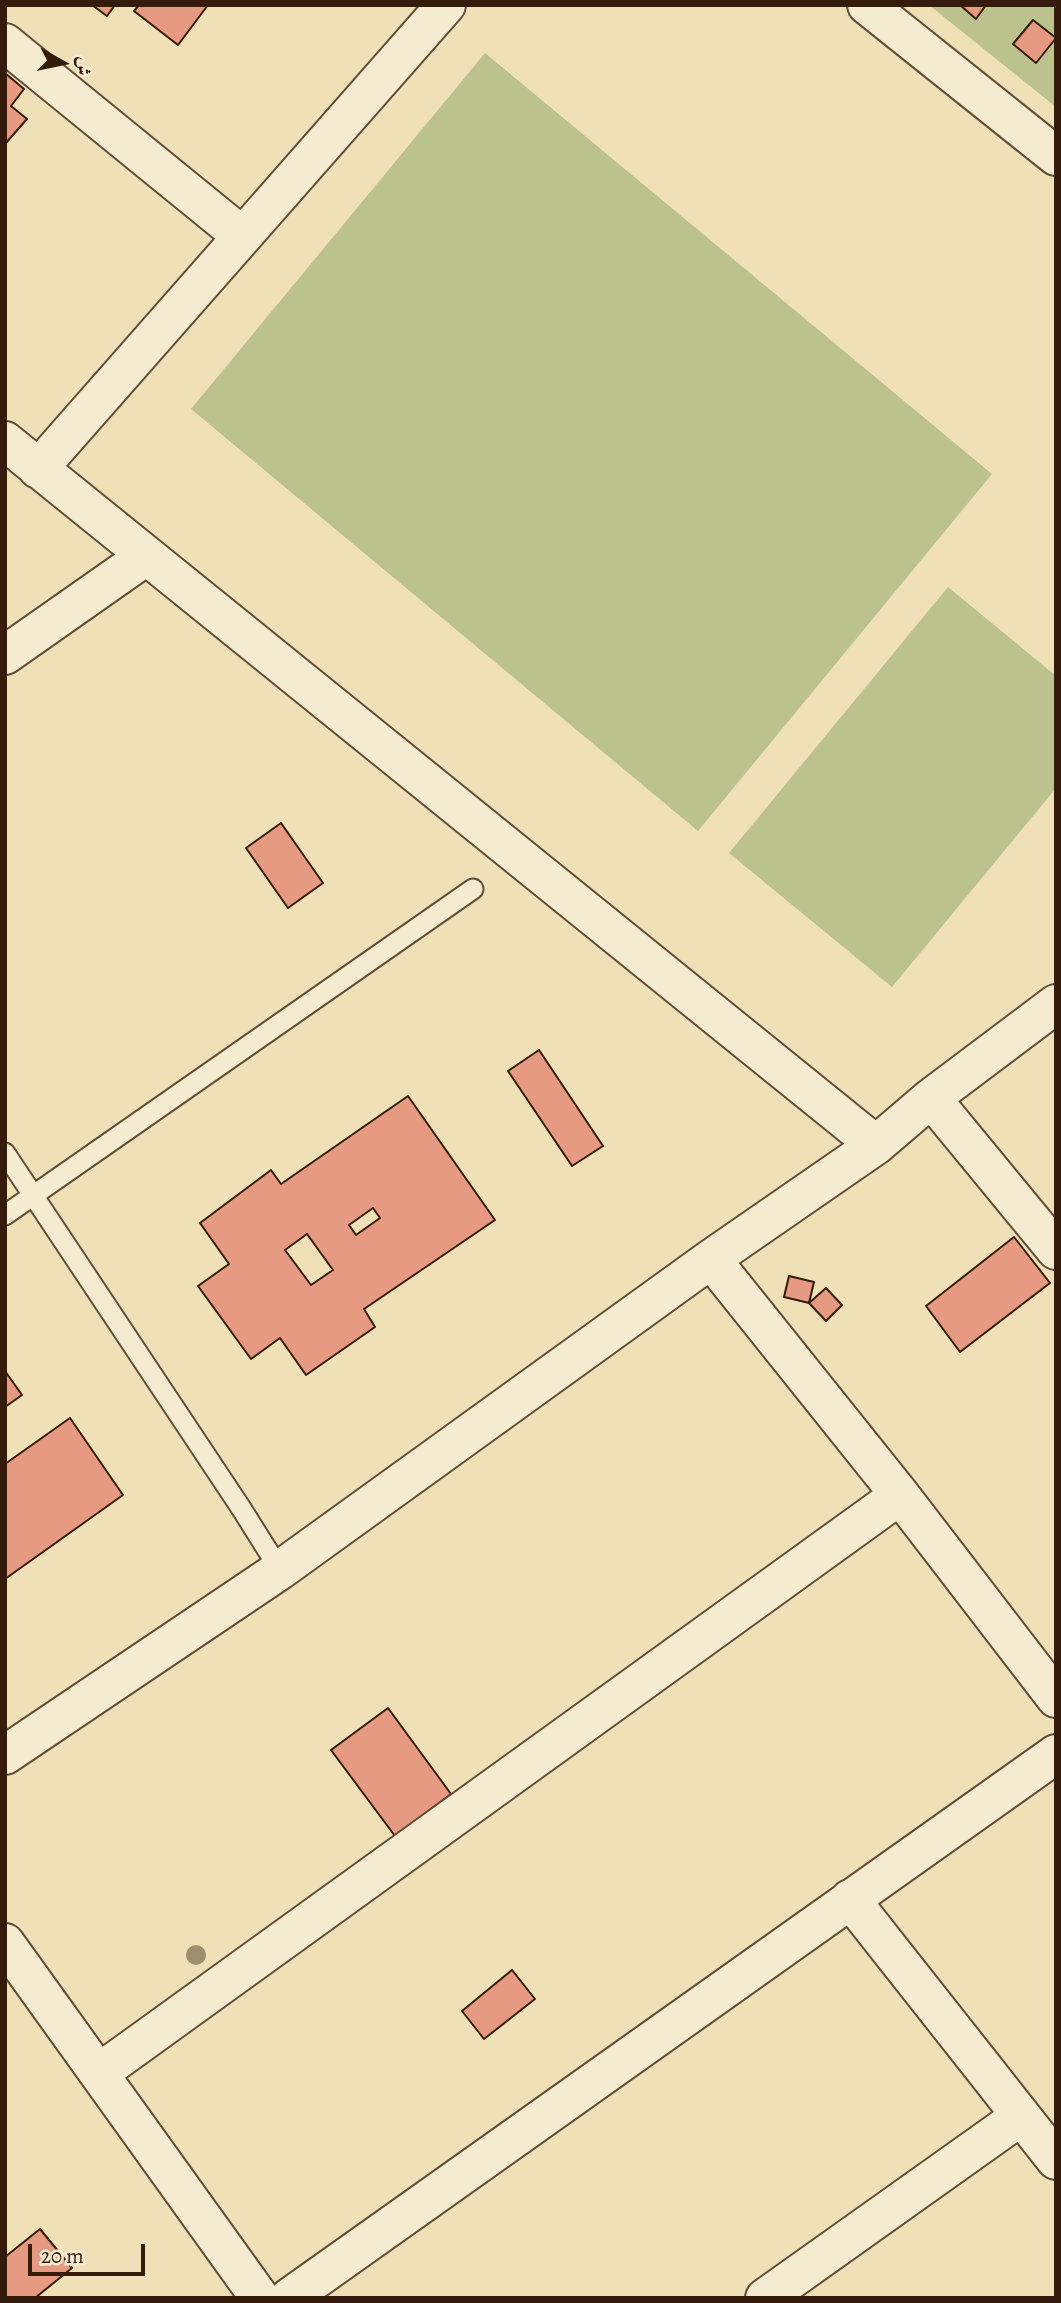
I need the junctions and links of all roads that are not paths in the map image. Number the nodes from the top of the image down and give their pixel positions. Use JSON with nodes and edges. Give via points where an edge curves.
{"nodes":[{"id":1,"x":446,"y":5,"type":"edge"},
{"id":2,"x":867,"y":5,"type":"edge"},
{"id":3,"x":5,"y":43,"type":"edge"},
{"id":4,"x":1056,"y":156,"type":"edge"},
{"id":5,"x":242,"y":236,"type":"junction"},
{"id":6,"x":5,"y":441,"type":"edge"},
{"id":7,"x":37,"y":469,"type":"junction"},
{"id":8,"x":146,"y":556,"type":"junction"},
{"id":9,"x":5,"y":655,"type":"edge"},
{"id":10,"x":473,"y":889,"type":"dead end"},
{"id":11,"x":1056,"y":1004,"type":"edge"},
{"id":12,"x":931,"y":1098,"type":"junction"},
{"id":13,"x":876,"y":1145,"type":"junction"},
{"id":14,"x":5,"y":1153,"type":"edge"},
{"id":15,"x":34,"y":1195,"type":"junction"},
{"id":16,"x":5,"y":1215,"type":"edge"},
{"id":17,"x":1056,"y":1250,"type":"edge"},
{"id":18,"x":711,"y":1259,"type":"junction"},
{"id":19,"x":900,"y":1495,"type":"junction"},
{"id":20,"x":280,"y":1570,"type":"junction"},
{"id":21,"x":1056,"y":1698,"type":"edge"},
{"id":22,"x":1056,"y":1754,"type":"edge"},
{"id":23,"x":5,"y":1755,"type":"edge"},
{"id":24,"x":850,"y":1899,"type":"junction"},
{"id":25,"x":5,"y":1943,"type":"edge"},
{"id":26,"x":99,"y":2073,"type":"junction"},
{"id":27,"x":1021,"y":2116,"type":"junction"},
{"id":28,"x":1056,"y":2160,"type":"edge"},
{"id":29,"x":779,"y":2294,"type":"edge"},
{"id":30,"x":260,"y":2298,"type":"edge"},
{"id":31,"x":289,"y":2298,"type":"edge"}],
"edges":[{"from":1,"to":5,"type":"street"},
{"from":2,"to":4,"type":"street"},
{"from":3,"to":5,"type":"street"},
{"from":5,"to":7,"type":"street"},
{"from":6,"to":7,"type":"street"},
{"from":7,"to":8,"type":"street"},
{"from":8,"to":9,"type":"street"},
{"from":8,"to":13,"type":"street"},
{"from":10,"to":15,"type":"lane"},
{"from":11,"to":12,"type":"street"},
{"from":12,"to":13,"type":"street"},
{"from":12,"to":17,"type":"street"},
{"from":13,"to":18,"type":"street"},
{"from":14,"to":15,"type":"lane"},
{"from":15,"to":16,"type":"lane"},
{"from":15,"to":20,"type":"lane"},
{"from":18,"to":19,"type":"street"},
{"from":18,"to":20,"type":"street"},
{"from":19,"to":21,"type":"street"},
{"from":19,"to":26,"type":"street"},
{"from":20,"to":23,"type":"street"},
{"from":22,"to":24,"type":"street"},
{"from":24,"to":27,"type":"street"},
{"from":24,"to":31,"type":"street"},
{"from":25,"to":26,"type":"street"},
{"from":26,"to":30,"type":"street"},
{"from":27,"to":28,"type":"street"},
{"from":27,"to":29,"type":"street"}]}
